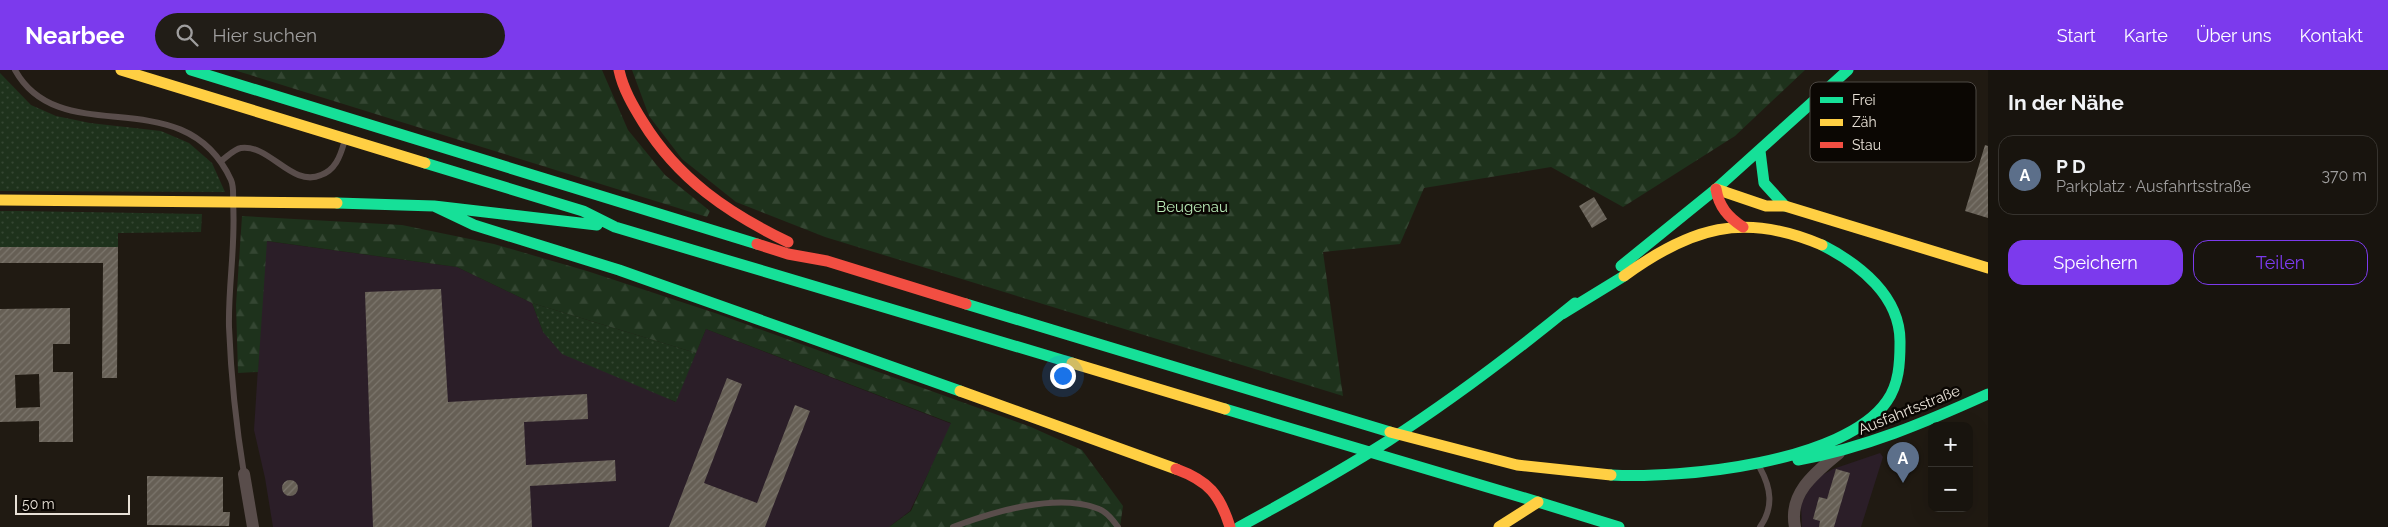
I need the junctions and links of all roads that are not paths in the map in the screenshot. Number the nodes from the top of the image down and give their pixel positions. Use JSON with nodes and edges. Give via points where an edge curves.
{"nodes":[{"id":1,"x":15,"y":70,"type":"edge"},
{"id":2,"x":121,"y":70,"type":"edge"},
{"id":3,"x":191,"y":70,"type":"edge"},
{"id":4,"x":619,"y":70,"type":"edge"},
{"id":5,"x":1848,"y":70,"type":"edge"},
{"id":6,"x":1835,"y":82,"type":"edge"},
{"id":7,"x":1810,"y":105,"type":"edge"},
{"id":8,"x":344,"y":139,"type":"junction"},
{"id":9,"x":1760,"y":150,"type":"junction"},
{"id":10,"x":221,"y":161,"type":"junction"},
{"id":11,"x":1716,"y":189,"type":"junction"},
{"id":12,"x":0,"y":200,"type":"edge"},
{"id":13,"x":434,"y":206,"type":"junction"},
{"id":14,"x":1785,"y":206,"type":"junction"},
{"id":15,"x":1743,"y":226,"type":"junction"},
{"id":16,"x":615,"y":227,"type":"junction"},
{"id":17,"x":828,"y":261,"type":"junction"},
{"id":18,"x":1988,"y":268,"type":"edge"},
{"id":19,"x":1562,"y":314,"type":"junction"},
{"id":20,"x":1988,"y":394,"type":"edge"},
{"id":21,"x":1841,"y":452,"type":"junction"},
{"id":22,"x":1758,"y":465,"type":"junction"},
{"id":23,"x":244,"y":474,"type":"joint"},
{"id":24,"x":1538,"y":502,"type":"junction"},
{"id":25,"x":253,"y":527,"type":"edge"},
{"id":26,"x":953,"y":527,"type":"edge"},
{"id":27,"x":1118,"y":527,"type":"edge"},
{"id":28,"x":1230,"y":527,"type":"edge"},
{"id":29,"x":1239,"y":527,"type":"edge"},
{"id":30,"x":1499,"y":527,"type":"edge"},
{"id":31,"x":1619,"y":527,"type":"edge"},
{"id":32,"x":1760,"y":527,"type":"edge"},
{"id":33,"x":1795,"y":527,"type":"edge"}],
"edges":[{"from":1,"to":10,"type":"lane","via":[[36,96],[59,108],[169,124],[192,134]]},
{"from":2,"to":8,"type":"main road"},
{"from":3,"to":17,"type":"main road","via":[[788,254]]},
{"from":4,"to":17,"type":"main road","via":[[629,99],[646,128],[666,157],[693,184],[722,207],[761,230]]},
{"from":5,"to":6,"type":"main road"},
{"from":7,"to":9,"type":"main road"},
{"from":8,"to":10,"type":"lane","via":[[340,158],[328,172],[314,178],[297,174],[258,150],[240,148]]},
{"from":8,"to":16,"type":"main road","via":[[583,210]]},
{"from":9,"to":11,"type":"main road"},
{"from":9,"to":14,"type":"main road","via":[[1760,177],[1766,190]]},
{"from":10,"to":23,"type":"lane","via":[[232,183],[234,219],[229,325],[234,416]]},
{"from":11,"to":14,"type":"main road","via":[[1766,206]]},
{"from":11,"to":15,"type":"main road","via":[[1717,202],[1727,217]]},
{"from":11,"to":19,"type":"main road"},
{"from":12,"to":13,"type":"main road"},
{"from":13,"to":16,"type":"main road"},
{"from":13,"to":28,"type":"main road","via":[[474,226],[736,310],[1184,472],[1212,486]]},
{"from":14,"to":18,"type":"main road"},
{"from":15,"to":19,"type":"main road","via":[[1691,237],[1669,246]]},
{"from":15,"to":22,"type":"main road","via":[[1792,233],[1829,247],[1856,263],[1876,282],[1891,304],[1900,330],[1902,351],[1898,376],[1888,400],[1867,422],[1811,449]]},
{"from":16,"to":24,"type":"main road"},
{"from":17,"to":22,"type":"main road","via":[[1374,428],[1494,461],[1555,471],[1650,476]]},
{"from":19,"to":29,"type":"main road","via":[[1389,440],[1319,484]]},
{"from":20,"to":21,"type":"main road","name":"Ausfahrtsstraße","via":[[1922,424]]},
{"from":21,"to":22,"type":"main road","name":"Ausfahrtsstraße"},
{"from":21,"to":33,"type":"street","via":[[1804,486],[1796,501]]},
{"from":22,"to":32,"type":"lane","via":[[1771,491]]},
{"from":23,"to":25,"type":"street"},
{"from":24,"to":30,"type":"main road"},
{"from":24,"to":31,"type":"main road"},
{"from":26,"to":27,"type":"lane","via":[[984,515],[1027,505],[1070,503],[1099,509]]}]}
